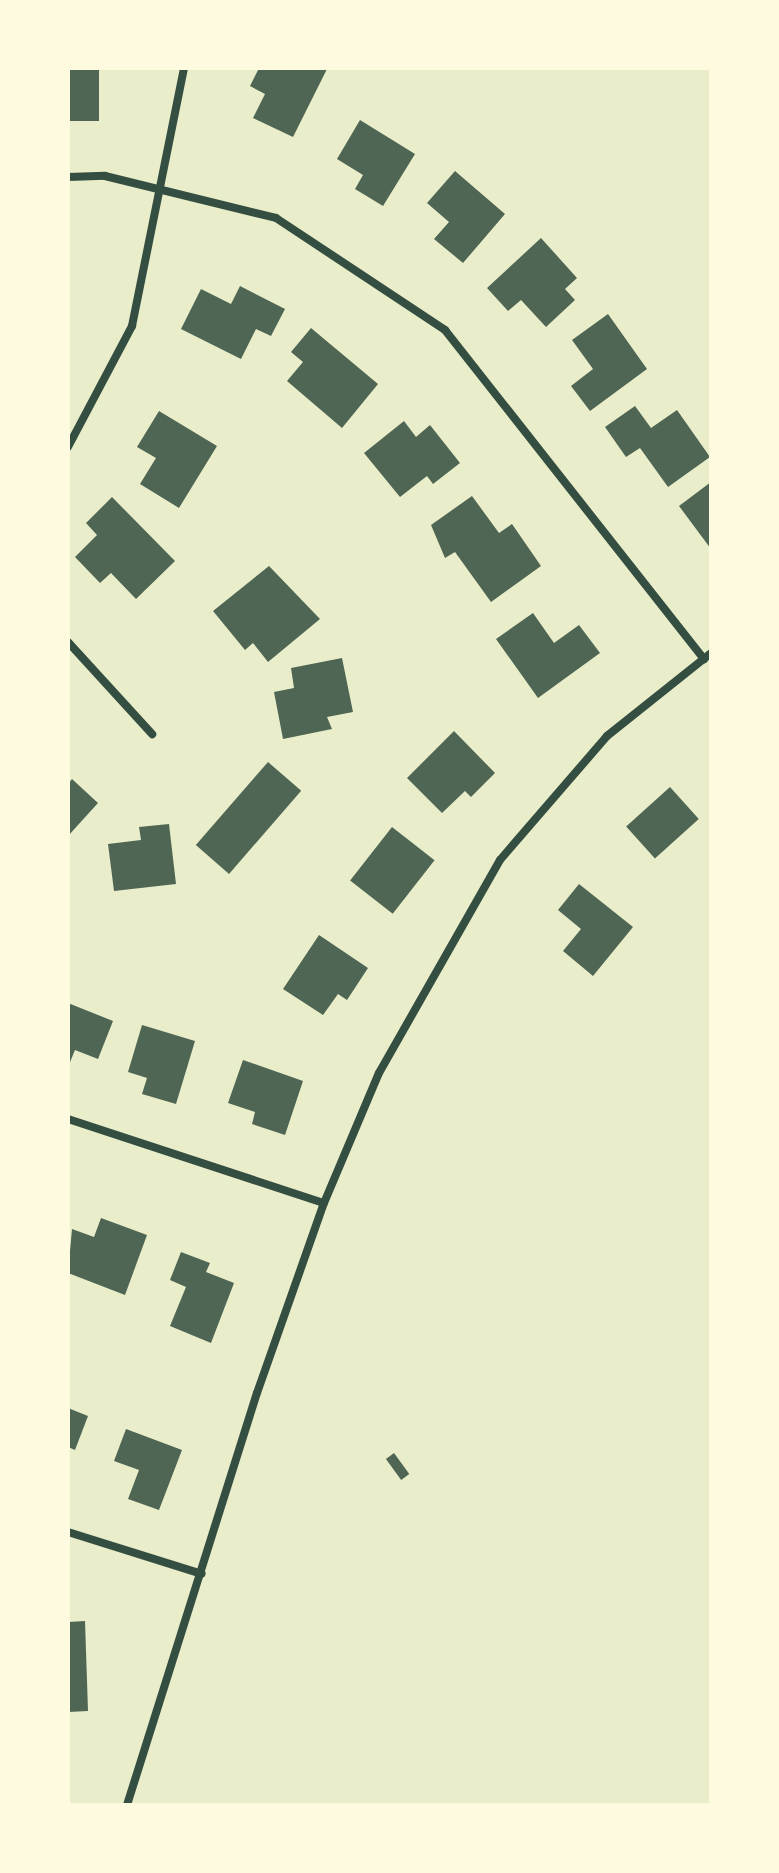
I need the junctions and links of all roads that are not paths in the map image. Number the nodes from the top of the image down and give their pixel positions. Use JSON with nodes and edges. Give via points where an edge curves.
{"nodes":[{"id":1,"x":184,"y":68,"type":"edge"},
{"id":2,"x":68,"y":177,"type":"edge"},
{"id":3,"x":157,"y":188,"type":"junction"},
{"id":4,"x":68,"y":447,"type":"edge"},
{"id":5,"x":68,"y":642,"type":"edge"},
{"id":6,"x":707,"y":656,"type":"edge"},
{"id":7,"x":152,"y":734,"type":"dead end"},
{"id":8,"x":68,"y":1119,"type":"edge"},
{"id":9,"x":324,"y":1203,"type":"junction"},
{"id":10,"x":68,"y":1532,"type":"edge"},
{"id":11,"x":202,"y":1574,"type":"junction"},
{"id":12,"x":127,"y":1805,"type":"edge"}],
"edges":[{"from":1,"to":3,"type":"street"},
{"from":2,"to":3,"type":"street","via":[[105,176]]},
{"from":3,"to":4,"type":"street","via":[[132,326]]},
{"from":3,"to":6,"type":"street","via":[[276,218],[445,330]]},
{"from":5,"to":7,"type":"street"},
{"from":6,"to":9,"type":"street","via":[[607,736],[500,860],[379,1073]]},
{"from":8,"to":9,"type":"street"},
{"from":9,"to":11,"type":"street","via":[[257,1393]]},
{"from":10,"to":11,"type":"street"},
{"from":11,"to":12,"type":"street"}]}
